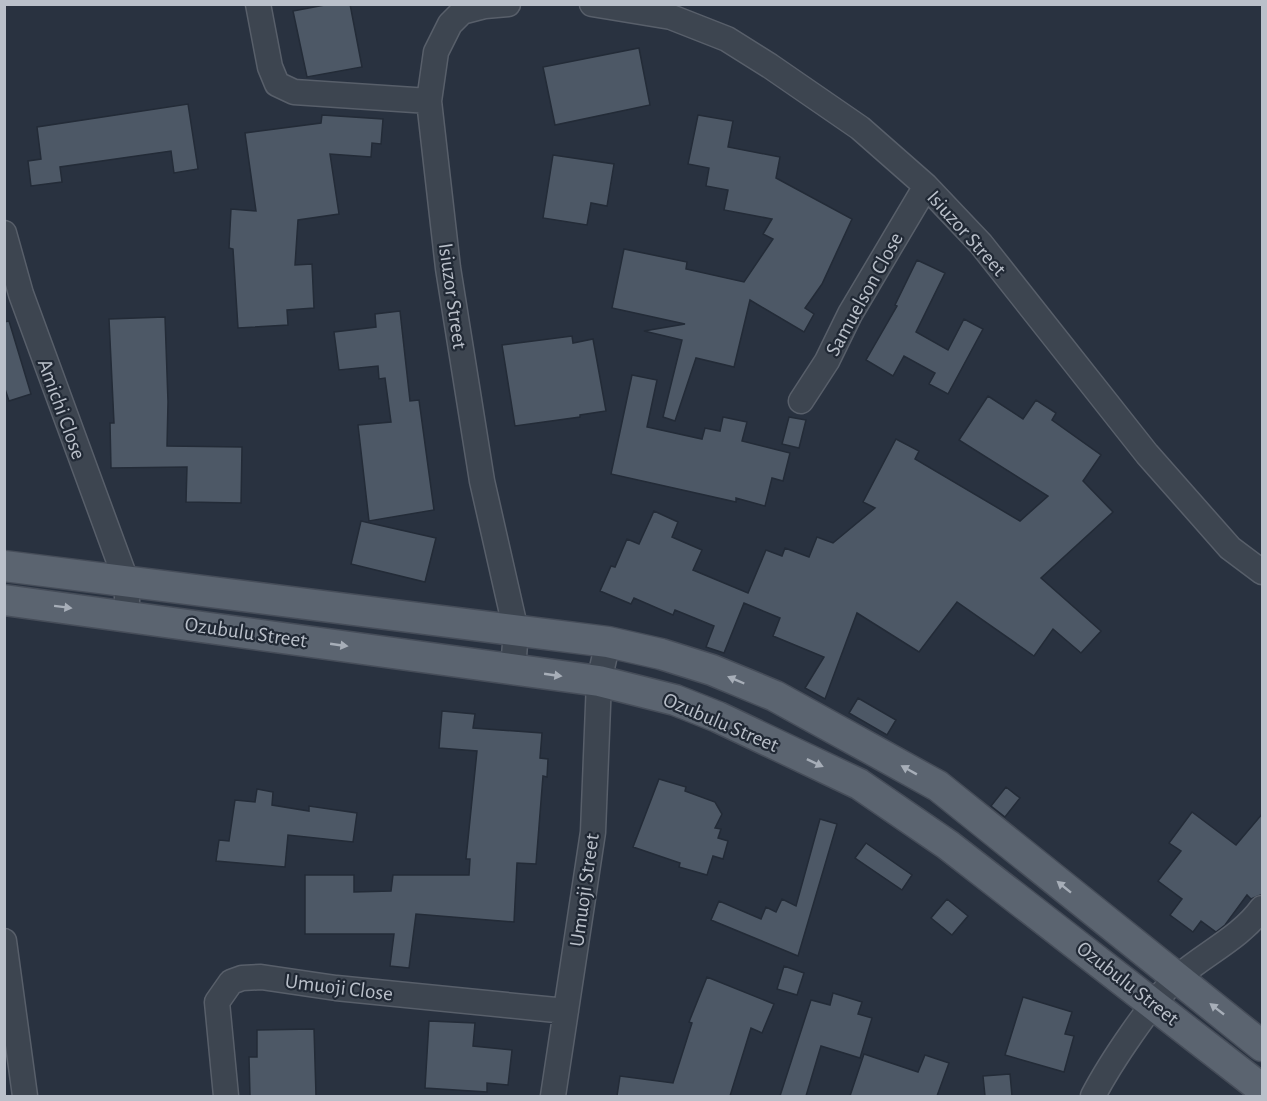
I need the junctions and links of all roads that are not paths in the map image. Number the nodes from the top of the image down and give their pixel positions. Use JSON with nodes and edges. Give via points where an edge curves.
{"nodes":[{"id":1,"x":258,"y":4,"type":"edge"},
{"id":2,"x":508,"y":4,"type":"edge"},
{"id":3,"x":592,"y":4,"type":"edge"},
{"id":4,"x":461,"y":8,"type":"edge"},
{"id":5,"x":429,"y":101,"type":"junction"},
{"id":6,"x":926,"y":186,"type":"junction"},
{"id":7,"x":4,"y":233,"type":"edge"},
{"id":8,"x":11,"y":282,"type":"edge"},
{"id":9,"x":801,"y":401,"type":"dead end"},
{"id":10,"x":4,"y":566,"type":"edge"},
{"id":11,"x":1263,"y":572,"type":"edge"},
{"id":12,"x":127,"y":583,"type":"junction"},
{"id":13,"x":4,"y":600,"type":"edge"},
{"id":14,"x":126,"y":615,"type":"junction"},
{"id":15,"x":516,"y":631,"type":"junction"},
{"id":16,"x":608,"y":642,"type":"junction"},
{"id":17,"x":513,"y":669,"type":"junction"},
{"id":18,"x":599,"y":681,"type":"junction"},
{"id":19,"x":1263,"y":908,"type":"edge"},
{"id":20,"x":4,"y":941,"type":"edge"},
{"id":21,"x":1177,"y":978,"type":"junction"},
{"id":22,"x":1155,"y":1004,"type":"junction"},
{"id":23,"x":566,"y":1011,"type":"junction"},
{"id":24,"x":1263,"y":1046,"type":"edge"},
{"id":25,"x":1263,"y":1089,"type":"edge"},
{"id":26,"x":25,"y":1096,"type":"edge"},
{"id":27,"x":226,"y":1096,"type":"edge"},
{"id":28,"x":553,"y":1096,"type":"edge"},
{"id":29,"x":1093,"y":1096,"type":"edge"}],
"edges":[{"from":1,"to":5,"type":"street","via":[[270,67],[278,84],[294,92]]},
{"from":2,"to":4,"type":"street","name":"Isiuzor Street"},
{"from":3,"to":6,"type":"street","name":"Isiuzor Street","via":[[671,16],[727,39],[860,128]]},
{"from":4,"to":5,"type":"street","name":"Isiuzor Street","via":[[436,52]]},
{"from":5,"to":15,"type":"street","name":"Isiuzor Street","via":[[448,268],[480,469]]},
{"from":6,"to":9,"type":"street","name":"Samuelson Close"},
{"from":6,"to":11,"type":"street","name":"Isiuzor Street","via":[[981,244],[1147,454],[1230,548]]},
{"from":7,"to":8,"type":"street","name":"Amichi Close"},
{"from":8,"to":12,"type":"street","name":"Amichi Close"},
{"from":10,"to":12,"type":"main road","name":"Ozubulu Street"},
{"from":12,"to":14,"type":"street"},
{"from":12,"to":15,"type":"main road","name":"Ozubulu Street"},
{"from":13,"to":14,"type":"main road","name":"Ozubulu Street","one_way":true},
{"from":14,"to":17,"type":"main road","name":"Ozubulu Street","one_way":true},
{"from":15,"to":16,"type":"main road","name":"Ozubulu Street"},
{"from":15,"to":17,"type":"street","name":"Isiuzor Street"},
{"from":16,"to":18,"type":"street","name":"Umuoji Street"},
{"from":21,"to":16,"type":"main road","name":"Ozubulu Street","one_way":true,"via":[[938,786],[775,696],[702,667]]},
{"from":17,"to":18,"type":"main road","name":"Ozubulu Street","one_way":true},
{"from":18,"to":22,"type":"main road","name":"Ozubulu Street","one_way":true,"via":[[675,700],[718,717],[859,784],[948,845]]},
{"from":18,"to":23,"type":"street","name":"Umuoji Street","via":[[593,832]]},
{"from":19,"to":21,"type":"street","via":[[1252,922]]},
{"from":20,"to":26,"type":"street"},
{"from":21,"to":22,"type":"street"},
{"from":24,"to":21,"type":"main road","name":"Ozubulu Street","one_way":true},
{"from":22,"to":25,"type":"main road","name":"Ozubulu Street"},
{"from":22,"to":29,"type":"street"},
{"from":23,"to":27,"type":"street","name":"Umuoji Close","via":[[242,978],[231,982],[217,1002]]},
{"from":23,"to":28,"type":"street","name":"Umuoji Street"}]}
